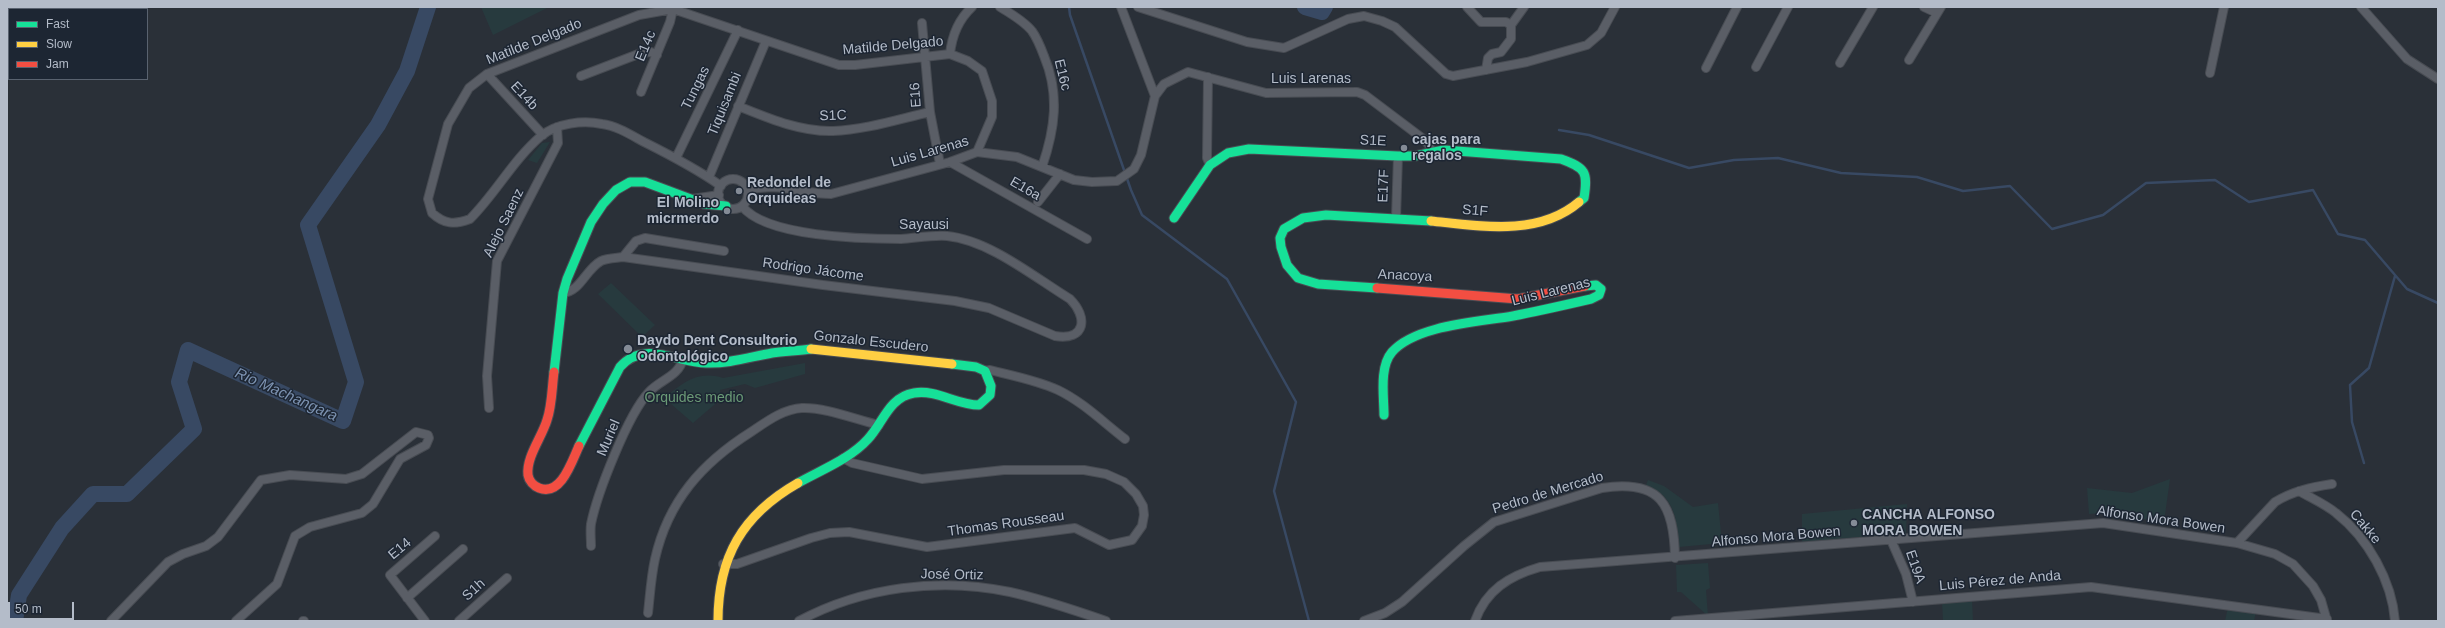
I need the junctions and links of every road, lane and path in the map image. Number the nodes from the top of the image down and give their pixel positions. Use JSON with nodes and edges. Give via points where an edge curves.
{"nodes":[{"id":1,"x":972,"y":7,"type":"edge"},
{"id":2,"x":1000,"y":7,"type":"edge"},
{"id":3,"x":1121,"y":7,"type":"edge"},
{"id":4,"x":1138,"y":7,"type":"edge"},
{"id":5,"x":1467,"y":7,"type":"edge"},
{"id":6,"x":1524,"y":7,"type":"edge"},
{"id":7,"x":1615,"y":7,"type":"edge"},
{"id":8,"x":1737,"y":7,"type":"edge"},
{"id":9,"x":1788,"y":7,"type":"edge"},
{"id":10,"x":1874,"y":7,"type":"edge"},
{"id":11,"x":1924,"y":7,"type":"edge"},
{"id":12,"x":2224,"y":7,"type":"edge"},
{"id":13,"x":2361,"y":7,"type":"edge"},
{"id":14,"x":673,"y":9,"type":"junction"},
{"id":15,"x":1939,"y":10,"type":"edge"},
{"id":16,"x":922,"y":23,"type":"dead end"},
{"id":17,"x":1511,"y":25,"type":"junction"},
{"id":18,"x":738,"y":30,"type":"junction"},
{"id":19,"x":766,"y":41,"type":"junction"},
{"id":20,"x":950,"y":54,"type":"junction"},
{"id":21,"x":657,"y":55,"type":"junction"},
{"id":22,"x":926,"y":57,"type":"junction"},
{"id":23,"x":1909,"y":60,"type":"dead end"},
{"id":24,"x":1840,"y":63,"type":"dead end"},
{"id":25,"x":1756,"y":67,"type":"dead end"},
{"id":26,"x":1706,"y":68,"type":"dead end"},
{"id":27,"x":1486,"y":70,"type":"junction"},
{"id":28,"x":2210,"y":73,"type":"dead end"},
{"id":29,"x":487,"y":74,"type":"junction"},
{"id":30,"x":581,"y":76,"type":"dead end"},
{"id":31,"x":1208,"y":77,"type":"junction"},
{"id":32,"x":2438,"y":79,"type":"edge"},
{"id":33,"x":641,"y":92,"type":"dead end"},
{"id":34,"x":1154,"y":96,"type":"junction"},
{"id":35,"x":738,"y":106,"type":"junction"},
{"id":36,"x":930,"y":112,"type":"junction"},
{"id":37,"x":557,"y":127,"type":"junction"},
{"id":38,"x":542,"y":135,"type":"junction"},
{"id":39,"x":977,"y":152,"type":"junction"},
{"id":40,"x":1432,"y":152,"type":"junction"},
{"id":41,"x":1398,"y":156,"type":"junction"},
{"id":42,"x":676,"y":158,"type":"junction"},
{"id":43,"x":1561,"y":159,"type":"joint"},
{"id":44,"x":950,"y":162,"type":"junction"},
{"id":45,"x":940,"y":164,"type":"junction"},
{"id":46,"x":1210,"y":165,"type":"junction"},
{"id":47,"x":1042,"y":167,"type":"junction"},
{"id":48,"x":1060,"y":174,"type":"junction"},
{"id":49,"x":709,"y":177,"type":"junction"},
{"id":50,"x":721,"y":186,"type":"junction"},
{"id":51,"x":748,"y":190,"type":"junction"},
{"id":52,"x":718,"y":195,"type":"junction"},
{"id":53,"x":686,"y":199,"type":"junction"},
{"id":54,"x":1038,"y":202,"type":"dead end"},
{"id":55,"x":726,"y":206,"type":"junction"},
{"id":56,"x":742,"y":206,"type":"junction"},
{"id":57,"x":1174,"y":218,"type":"dead end"},
{"id":58,"x":1303,"y":218,"type":"joint"},
{"id":59,"x":1396,"y":218,"type":"junction"},
{"id":60,"x":1087,"y":239,"type":"dead end"},
{"id":61,"x":724,"y":251,"type":"dead end"},
{"id":62,"x":623,"y":257,"type":"junction"},
{"id":63,"x":1587,"y":286,"type":"joint"},
{"id":64,"x":563,"y":293,"type":"junction"},
{"id":65,"x":1067,"y":338,"type":"joint"},
{"id":66,"x":683,"y":359,"type":"junction"},
{"id":67,"x":985,"y":371,"type":"junction"},
{"id":68,"x":489,"y":408,"type":"dead end"},
{"id":69,"x":1384,"y":415,"type":"dead end"},
{"id":70,"x":879,"y":425,"type":"junction"},
{"id":71,"x":1125,"y":440,"type":"dead end"},
{"id":72,"x":843,"y":458,"type":"junction"},
{"id":73,"x":2332,"y":484,"type":"dead end"},
{"id":74,"x":2299,"y":491,"type":"junction"},
{"id":75,"x":435,"y":536,"type":"dead end"},
{"id":76,"x":1891,"y":540,"type":"junction"},
{"id":77,"x":2237,"y":543,"type":"junction"},
{"id":78,"x":591,"y":546,"type":"dead end"},
{"id":79,"x":463,"y":549,"type":"dead end"},
{"id":80,"x":1675,"y":558,"type":"junction"},
{"id":81,"x":723,"y":564,"type":"junction"},
{"id":82,"x":506,"y":578,"type":"dead end"},
{"id":83,"x":407,"y":598,"type":"junction"},
{"id":84,"x":1912,"y":602,"type":"junction"},
{"id":85,"x":648,"y":613,"type":"dead end"},
{"id":86,"x":113,"y":620,"type":"edge"},
{"id":87,"x":2327,"y":620,"type":"edge"},
{"id":88,"x":236,"y":621,"type":"edge"},
{"id":89,"x":425,"y":621,"type":"edge"},
{"id":90,"x":459,"y":621,"type":"edge"},
{"id":91,"x":718,"y":621,"type":"edge"},
{"id":92,"x":799,"y":621,"type":"edge"},
{"id":93,"x":1106,"y":621,"type":"edge"},
{"id":94,"x":1364,"y":621,"type":"edge"},
{"id":95,"x":1475,"y":621,"type":"edge"},
{"id":96,"x":1675,"y":621,"type":"edge"},
{"id":97,"x":2395,"y":621,"type":"edge"}],
"edges":[{"from":1,"to":20,"type":"street","via":[[952,36]]},
{"from":2,"to":47,"type":"street","name":"E16c","via":[[1032,31],[1050,71],[1055,118]]},
{"from":3,"to":34,"type":"street"},
{"from":4,"to":27,"type":"street","via":[[1247,42],[1284,48],[1348,18],[1364,16],[1395,28],[1446,74],[1460,76]]},
{"from":5,"to":17,"type":"street","via":[[1481,22],[1506,22]]},
{"from":6,"to":17,"type":"street"},
{"from":7,"to":27,"type":"street","via":[[1601,33],[1587,45],[1527,62]]},
{"from":8,"to":26,"type":"street"},
{"from":9,"to":25,"type":"street"},
{"from":10,"to":24,"type":"street"},
{"from":11,"to":15,"type":"street"},
{"from":12,"to":28,"type":"street"},
{"from":13,"to":32,"type":"street","via":[[2407,59]]},
{"from":14,"to":18,"type":"street","name":"Matilde Delgado"},
{"from":14,"to":21,"type":"street","name":"E14c"},
{"from":14,"to":29,"type":"street","name":"Matilde Delgado","via":[[639,15]]},
{"from":15,"to":23,"type":"street"},
{"from":16,"to":22,"type":"street","name":"E16"},
{"from":17,"to":27,"type":"street","via":[[1511,39],[1501,52],[1488,58]]},
{"from":18,"to":19,"type":"street","name":"Matilde Delgado"},
{"from":18,"to":42,"type":"street","name":"Tungas"},
{"from":19,"to":22,"type":"street","name":"Matilde Delgado","via":[[839,65]]},
{"from":19,"to":35,"type":"street","name":"Tiquisambi"},
{"from":20,"to":22,"type":"street","name":"Matilde Delgado"},
{"from":20,"to":39,"type":"street","name":"Matilde Delgado","via":[[968,61],[982,71],[988,85],[992,117]]},
{"from":21,"to":30,"type":"street","via":[[651,52],[641,53]]},
{"from":21,"to":33,"type":"street","name":"E14c"},
{"from":22,"to":36,"type":"street","name":"E16"},
{"from":29,"to":38,"type":"street","name":"E14b"},
{"from":29,"to":38,"type":"street","name":"Matilde Delgado","via":[[468,88],[448,124],[428,199],[432,213],[447,223],[470,219],[521,155]]},
{"from":31,"to":34,"type":"street","name":"Luis Larenas","via":[[1188,72],[1164,84]]},
{"from":31,"to":40,"type":"street","name":"Luis Larenas","via":[[1266,93],[1356,92],[1365,95],[1422,138]]},
{"from":31,"to":46,"type":"street","via":[[1207,158]]},
{"from":34,"to":48,"type":"street","name":"Luis Larenas","via":[[1141,155],[1134,169],[1121,178],[1107,182],[1074,180]]},
{"from":35,"to":36,"type":"street","name":"S1C","via":[[781,122],[813,130],[833,131]]},
{"from":35,"to":49,"type":"street","name":"Tiquisambi"},
{"from":36,"to":45,"type":"street","name":"E16"},
{"from":37,"to":38,"type":"street","name":"Matilde Delgado"},
{"from":37,"to":42,"type":"street","via":[[578,122],[602,124],[616,128]]},
{"from":37,"to":68,"type":"street","name":"Alejo Saenz","via":[[558,143],[497,261],[487,376]]},
{"from":39,"to":44,"type":"street","name":"Luis Larenas"},
{"from":39,"to":47,"type":"street","name":"Luis Larenas","via":[[1017,157]]},
{"from":40,"to":41,"type":"street","name":"S1E"},
{"from":40,"to":43,"type":"street","name":"S1E","via":[[1444,150]]},
{"from":41,"to":46,"type":"street","name":"S1E","via":[[1249,149],[1228,153]]},
{"from":41,"to":59,"type":"street","name":"E17F"},
{"from":42,"to":49,"type":"street"},
{"from":43,"to":59,"type":"street","name":"S1F","via":[[1578,165],[1585,172],[1587,180],[1584,198],[1571,209],[1543,220],[1506,228]]},
{"from":44,"to":45,"type":"street","name":"Luis Larenas"},
{"from":44,"to":60,"type":"street","name":"E16a"},
{"from":45,"to":51,"type":"street","name":"Luis Larenas","via":[[831,194],[814,194],[773,186]]},
{"from":46,"to":57,"type":"street"},
{"from":47,"to":48,"type":"street","name":"Luis Larenas"},
{"from":48,"to":54,"type":"street"},
{"from":49,"to":50,"type":"street"},
{"from":50,"to":51,"type":"street","via":[[728,180],[738,179]]},
{"from":50,"to":52,"type":"street"},
{"from":51,"to":56,"type":"street"},
{"from":52,"to":53,"type":"street","name":"Gonzalo Escudero"},
{"from":52,"to":55,"type":"street"},
{"from":53,"to":55,"type":"street","name":"Gonzalo Escudero","via":[[696,205]]},
{"from":53,"to":64,"type":"street","name":"Gonzalo Escudero","via":[[644,182],[632,182],[618,187],[597,212],[568,275]]},
{"from":55,"to":56,"type":"street"},
{"from":56,"to":65,"type":"street","name":"Sayausi","via":[[756,218],[798,232],[901,239],[947,236],[992,250],[1070,299],[1078,307],[1082,324],[1077,332]]},
{"from":58,"to":59,"type":"street","name":"S1F","via":[[1326,215]]},
{"from":58,"to":63,"type":"street","name":"Anacoya","via":[[1284,229],[1280,238],[1281,247],[1286,264],[1298,278],[1318,284],[1518,299]]},
{"from":61,"to":62,"type":"street","via":[[645,238],[636,241]]},
{"from":62,"to":64,"type":"street","name":"Rodrigo Jácome","via":[[601,261],[574,289]]},
{"from":62,"to":65,"type":"street","name":"Rodrigo Jácome","via":[[955,301],[989,308],[1055,336]]},
{"from":63,"to":69,"type":"street","name":"Luis Larenas","via":[[1596,285],[1601,289],[1599,295],[1523,314],[1431,331],[1412,338],[1391,352],[1385,374]]},
{"from":64,"to":66,"type":"street","name":"Gonzalo Escudero","via":[[548,419],[529,465],[528,476],[533,485],[541,489],[552,489],[561,482],[607,388],[627,359],[646,352]]},
{"from":66,"to":67,"type":"street","name":"Gonzalo Escudero","via":[[723,363],[780,352],[814,349],[976,367]]},
{"from":66,"to":78,"type":"street","name":"Muriel","via":[[675,372],[649,392],[630,421],[596,507],[591,525]]},
{"from":67,"to":70,"type":"street","via":[[991,386],[990,395],[979,405],[958,404],[938,395],[912,393],[893,403]]},
{"from":67,"to":71,"type":"street","via":[[1038,382],[1059,391],[1078,402]]},
{"from":70,"to":72,"type":"street","via":[[866,440]]},
{"from":70,"to":85,"type":"street","via":[[802,408],[776,416],[723,450],[682,494],[669,519],[656,556]]},
{"from":72,"to":81,"type":"street","via":[[794,486],[758,511],[735,540]]},
{"from":72,"to":81,"type":"street","name":"Thomas Rousseau","via":[[852,463],[922,479],[1004,470],[1084,470],[1106,474],[1124,482],[1136,494],[1143,506],[1142,526],[1132,540],[1109,545],[1075,528],[932,547],[849,532],[830,533],[737,564]]},
{"from":73,"to":74,"type":"street"},
{"from":74,"to":77,"type":"street","via":[[2275,502]]},
{"from":74,"to":97,"type":"street","name":"Cakke","via":[[2336,513],[2363,540],[2383,573]]},
{"from":75,"to":83,"type":"street","name":"E14","via":[[390,575]]},
{"from":76,"to":77,"type":"street","name":"Alfonso Mora Bowen","via":[[2100,523]]},
{"from":76,"to":80,"type":"street","name":"Alfonso Mora Bowen"},
{"from":76,"to":84,"type":"street","name":"E19A","via":[[1906,574]]},
{"from":77,"to":87,"type":"street","name":"Alfonso Mora Bowen","via":[[2275,554],[2294,564],[2313,586],[2321,600]]},
{"from":79,"to":83,"type":"street"},
{"from":80,"to":94,"type":"street","name":"Pedro de Mercado","via":[[1671,518],[1662,501],[1638,487],[1602,488],[1494,522],[1402,602],[1385,613]]},
{"from":80,"to":95,"type":"street","name":"Alfonso Mora Bowen","via":[[1540,567],[1524,572],[1511,578],[1492,593],[1484,602]]},
{"from":81,"to":91,"type":"street","via":[[717,601]]},
{"from":82,"to":90,"type":"street","name":"S1h"},
{"from":83,"to":89,"type":"street","name":"E14"},
{"from":84,"to":87,"type":"street","name":"Luis Pérez de Anda","via":[[2091,587]]},
{"from":84,"to":96,"type":"street","name":"Luis Pérez de Anda"},
{"from":86,"to":88,"type":"street","via":[[168,562],[206,546],[218,537],[260,480],[290,475],[346,479],[354,477],[416,432],[428,435],[426,445],[400,459],[373,504],[362,513],[310,527],[295,536],[277,584]]},
{"from":92,"to":93,"type":"street","name":"José Ortiz","via":[[820,609],[858,597],[907,587],[951,585],[1010,592]]}]}
